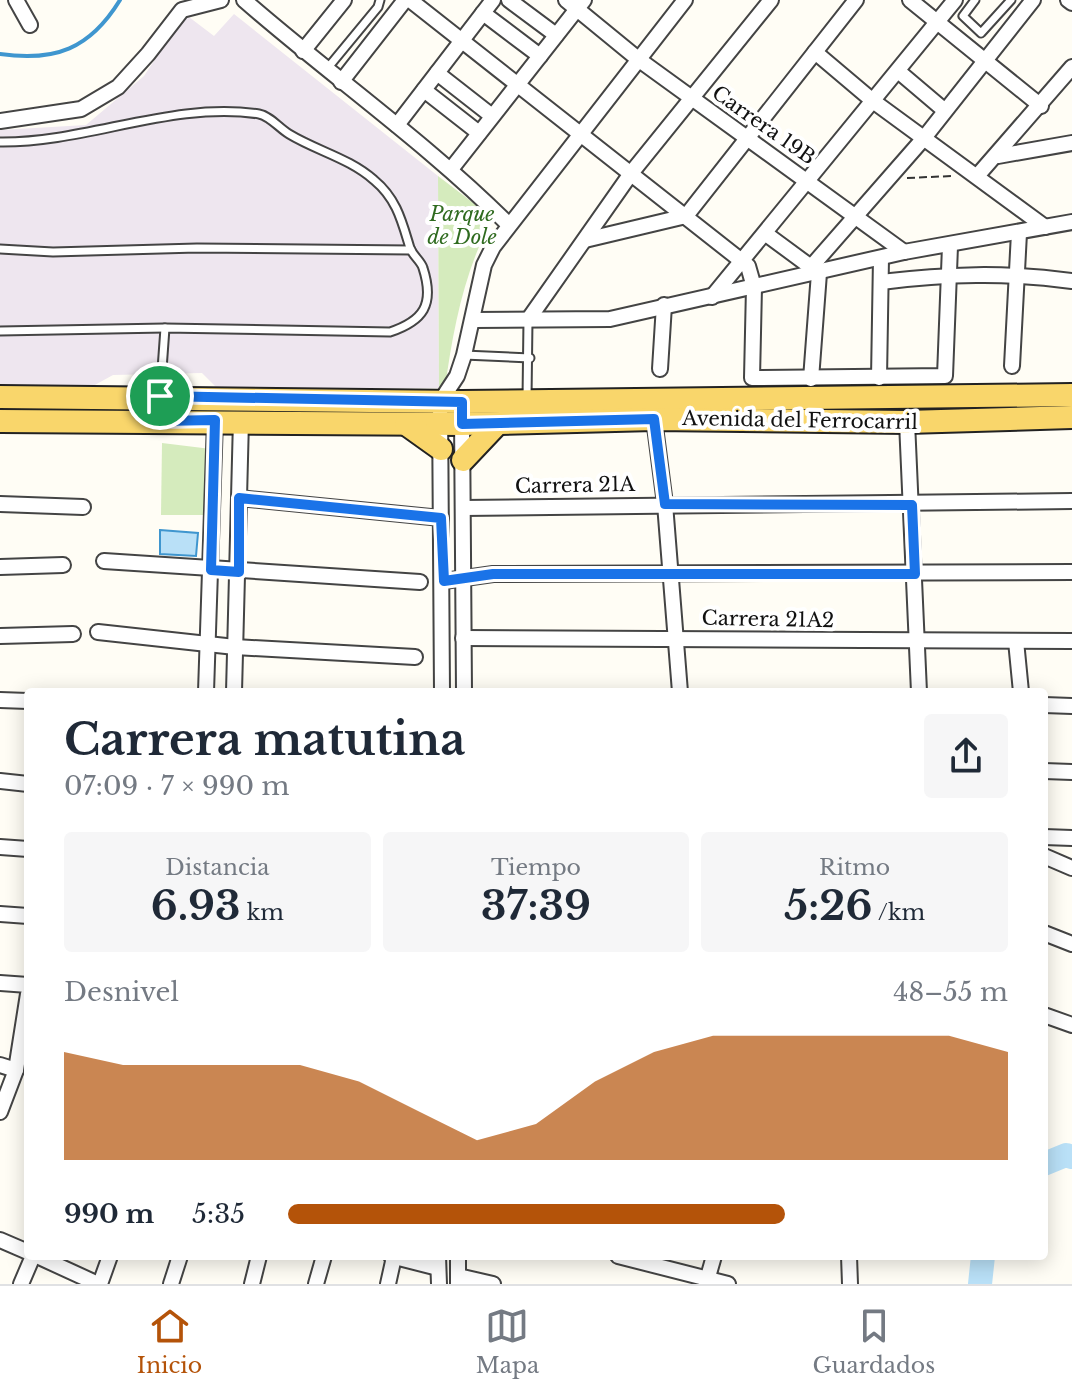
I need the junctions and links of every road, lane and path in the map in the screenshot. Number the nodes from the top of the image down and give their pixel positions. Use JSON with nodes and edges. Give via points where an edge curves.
{"nodes":[{"id":1,"x":16,"y":0,"type":"edge"},
{"id":2,"x":221,"y":0,"type":"edge"},
{"id":3,"x":244,"y":0,"type":"edge"},
{"id":4,"x":344,"y":0,"type":"edge"},
{"id":5,"x":380,"y":0,"type":"edge"},
{"id":6,"x":408,"y":0,"type":"edge"},
{"id":7,"x":493,"y":0,"type":"edge"},
{"id":8,"x":509,"y":0,"type":"edge"},
{"id":9,"x":685,"y":0,"type":"edge"},
{"id":10,"x":771,"y":0,"type":"edge"},
{"id":11,"x":856,"y":0,"type":"edge"},
{"id":12,"x":910,"y":0,"type":"edge"},
{"id":13,"x":955,"y":0,"type":"edge"},
{"id":14,"x":975,"y":0,"type":"edge"},
{"id":15,"x":1011,"y":0,"type":"edge"},
{"id":16,"x":1033,"y":0,"type":"edge"},
{"id":17,"x":576,"y":3,"type":"edge"},
{"id":18,"x":483,"y":13,"type":"junction"},
{"id":19,"x":938,"y":21,"type":"junction"},
{"id":20,"x":30,"y":25,"type":"dead end"},
{"id":21,"x":556,"y":35,"type":"junction"},
{"id":22,"x":461,"y":41,"type":"junction"},
{"id":23,"x":303,"y":51,"type":"junction"},
{"id":24,"x":815,"y":52,"type":"junction"},
{"id":25,"x":540,"y":56,"type":"junction"},
{"id":26,"x":638,"y":59,"type":"junction"},
{"id":27,"x":985,"y":60,"type":"junction"},
{"id":28,"x":1072,"y":67,"type":"edge"},
{"id":29,"x":326,"y":70,"type":"junction"},
{"id":30,"x":898,"y":71,"type":"junction"},
{"id":31,"x":437,"y":73,"type":"junction"},
{"id":32,"x":341,"y":82,"type":"junction"},
{"id":33,"x":518,"y":84,"type":"junction"},
{"id":34,"x":424,"y":90,"type":"junction"},
{"id":35,"x":692,"y":99,"type":"junction"},
{"id":36,"x":873,"y":101,"type":"junction"},
{"id":37,"x":1041,"y":106,"type":"junction"},
{"id":38,"x":944,"y":110,"type":"junction"},
{"id":39,"x":492,"y":116,"type":"junction"},
{"id":40,"x":0,"y":121,"type":"edge"},
{"id":41,"x":397,"y":125,"type":"junction"},
{"id":42,"x":479,"y":133,"type":"junction"},
{"id":43,"x":579,"y":133,"type":"junction"},
{"id":44,"x":747,"y":138,"type":"junction"},
{"id":45,"x":924,"y":138,"type":"junction"},
{"id":46,"x":0,"y":142,"type":"edge"},
{"id":47,"x":1072,"y":143,"type":"edge"},
{"id":48,"x":998,"y":156,"type":"junction"},
{"id":49,"x":452,"y":168,"type":"junction"},
{"id":50,"x":632,"y":172,"type":"junction"},
{"id":51,"x":978,"y":175,"type":"junction"},
{"id":52,"x":886,"y":179,"type":"junction"},
{"id":53,"x":809,"y":182,"type":"junction"},
{"id":54,"x":686,"y":216,"type":"junction"},
{"id":55,"x":854,"y":217,"type":"junction"},
{"id":56,"x":1072,"y":222,"type":"edge"},
{"id":57,"x":509,"y":225,"type":"junction"},
{"id":58,"x":1045,"y":227,"type":"junction"},
{"id":59,"x":1019,"y":233,"type":"junction"},
{"id":60,"x":766,"y":234,"type":"junction"},
{"id":61,"x":585,"y":240,"type":"junction"},
{"id":62,"x":950,"y":246,"type":"junction"},
{"id":63,"x":0,"y":249,"type":"edge"},
{"id":64,"x":411,"y":250,"type":"junction"},
{"id":65,"x":904,"y":252,"type":"junction"},
{"id":66,"x":881,"y":258,"type":"junction"},
{"id":67,"x":743,"y":263,"type":"junction"},
{"id":68,"x":815,"y":270,"type":"junction"},
{"id":69,"x":950,"y":273,"type":"junction"},
{"id":70,"x":1016,"y":274,"type":"junction"},
{"id":71,"x":1072,"y":281,"type":"edge"},
{"id":72,"x":881,"y":282,"type":"junction"},
{"id":73,"x":754,"y":287,"type":"junction"},
{"id":74,"x":712,"y":297,"type":"junction"},
{"id":75,"x":664,"y":305,"type":"junction"},
{"id":76,"x":474,"y":320,"type":"junction"},
{"id":77,"x":528,"y":320,"type":"junction"},
{"id":78,"x":165,"y":328,"type":"junction"},
{"id":79,"x":0,"y":331,"type":"edge"},
{"id":80,"x":464,"y":355,"type":"junction"},
{"id":81,"x":530,"y":358,"type":"junction"},
{"id":82,"x":1012,"y":366,"type":"dead end"},
{"id":83,"x":660,"y":369,"type":"dead end"},
{"id":84,"x":457,"y":376,"type":"junction"},
{"id":85,"x":879,"y":378,"type":"junction"},
{"id":86,"x":811,"y":379,"type":"junction"},
{"id":87,"x":1072,"y":395,"type":"edge"},
{"id":88,"x":160,"y":396,"type":"junction"},
{"id":89,"x":0,"y":397,"type":"edge"},
{"id":90,"x":527,"y":401,"type":"junction"},
{"id":91,"x":451,"y":413,"type":"junction"},
{"id":92,"x":1072,"y":417,"type":"edge"},
{"id":93,"x":654,"y":419,"type":"junction"},
{"id":94,"x":215,"y":420,"type":"junction"},
{"id":95,"x":241,"y":420,"type":"junction"},
{"id":96,"x":0,"y":421,"type":"edge"},
{"id":97,"x":159,"y":421,"type":"junction"},
{"id":98,"x":907,"y":422,"type":"junction"},
{"id":99,"x":405,"y":424,"type":"junction"},
{"id":100,"x":497,"y":424,"type":"junction"},
{"id":101,"x":441,"y":449,"type":"junction"},
{"id":102,"x":463,"y":460,"type":"junction"},
{"id":103,"x":239,"y":498,"type":"junction"},
{"id":104,"x":1072,"y":501,"type":"edge"},
{"id":105,"x":0,"y":504,"type":"edge"},
{"id":106,"x":665,"y":504,"type":"junction"},
{"id":107,"x":912,"y":505,"type":"junction"},
{"id":108,"x":83,"y":507,"type":"dead end"},
{"id":109,"x":463,"y":508,"type":"junction"},
{"id":110,"x":441,"y":518,"type":"junction"},
{"id":111,"x":104,"y":561,"type":"dead end"},
{"id":112,"x":63,"y":565,"type":"dead end"},
{"id":113,"x":0,"y":567,"type":"edge"},
{"id":114,"x":211,"y":570,"type":"junction"},
{"id":115,"x":239,"y":572,"type":"junction"},
{"id":116,"x":1072,"y":572,"type":"edge"},
{"id":117,"x":670,"y":573,"type":"junction"},
{"id":118,"x":915,"y":574,"type":"junction"},
{"id":119,"x":463,"y":579,"type":"junction"},
{"id":120,"x":444,"y":581,"type":"junction"},
{"id":121,"x":420,"y":582,"type":"dead end"},
{"id":122,"x":98,"y":632,"type":"dead end"},
{"id":123,"x":73,"y":634,"type":"dead end"},
{"id":124,"x":0,"y":636,"type":"edge"},
{"id":125,"x":463,"y":638,"type":"junction"},
{"id":126,"x":677,"y":638,"type":"junction"},
{"id":127,"x":915,"y":641,"type":"junction"},
{"id":128,"x":1016,"y":641,"type":"junction"},
{"id":129,"x":1072,"y":641,"type":"edge"},
{"id":130,"x":207,"y":644,"type":"junction"},
{"id":131,"x":235,"y":647,"type":"junction"},
{"id":132,"x":415,"y":657,"type":"dead end"},
{"id":133,"x":206,"y":688,"type":"edge"},
{"id":134,"x":234,"y":688,"type":"edge"},
{"id":135,"x":442,"y":688,"type":"edge"},
{"id":136,"x":464,"y":688,"type":"edge"},
{"id":137,"x":680,"y":688,"type":"edge"},
{"id":138,"x":919,"y":688,"type":"edge"},
{"id":139,"x":1021,"y":688,"type":"edge"},
{"id":140,"x":0,"y":700,"type":"edge"},
{"id":141,"x":24,"y":701,"type":"edge"},
{"id":142,"x":1048,"y":705,"type":"edge"},
{"id":143,"x":1072,"y":706,"type":"edge"},
{"id":144,"x":1048,"y":771,"type":"edge"},
{"id":145,"x":1072,"y":772,"type":"edge"},
{"id":146,"x":0,"y":781,"type":"edge"},
{"id":147,"x":24,"y":784,"type":"edge"},
{"id":148,"x":1048,"y":837,"type":"edge"},
{"id":149,"x":1072,"y":838,"type":"edge"},
{"id":150,"x":0,"y":847,"type":"edge"},
{"id":151,"x":24,"y":849,"type":"edge"},
{"id":152,"x":1048,"y":858,"type":"edge"},
{"id":153,"x":1072,"y":868,"type":"edge"},
{"id":154,"x":0,"y":914,"type":"edge"},
{"id":155,"x":24,"y":916,"type":"edge"},
{"id":156,"x":1048,"y":935,"type":"edge"},
{"id":157,"x":1072,"y":944,"type":"edge"},
{"id":158,"x":0,"y":983,"type":"edge"},
{"id":159,"x":24,"y":985,"type":"edge"},
{"id":160,"x":24,"y":1019,"type":"edge"},
{"id":161,"x":0,"y":1065,"type":"edge"},
{"id":162,"x":16,"y":1070,"type":"junction"},
{"id":163,"x":0,"y":1112,"type":"edge"},
{"id":164,"x":0,"y":1240,"type":"edge"},
{"id":165,"x":24,"y":1250,"type":"edge"},
{"id":166,"x":33,"y":1260,"type":"edge"},
{"id":167,"x":44,"y":1260,"type":"edge"},
{"id":168,"x":108,"y":1260,"type":"edge"},
{"id":169,"x":179,"y":1260,"type":"edge"},
{"id":170,"x":258,"y":1260,"type":"edge"},
{"id":171,"x":323,"y":1260,"type":"edge"},
{"id":172,"x":391,"y":1260,"type":"edge"},
{"id":173,"x":632,"y":1260,"type":"edge"},
{"id":174,"x":713,"y":1260,"type":"edge"},
{"id":175,"x":849,"y":1260,"type":"edge"},
{"id":176,"x":438,"y":1262,"type":"edge"},
{"id":177,"x":458,"y":1280,"type":"edge"},
{"id":178,"x":706,"y":1282,"type":"edge"},
{"id":179,"x":21,"y":1284,"type":"edge"},
{"id":180,"x":99,"y":1284,"type":"edge"},
{"id":181,"x":171,"y":1284,"type":"edge"},
{"id":182,"x":252,"y":1284,"type":"edge"},
{"id":183,"x":316,"y":1284,"type":"edge"},
{"id":184,"x":388,"y":1284,"type":"edge"},
{"id":185,"x":439,"y":1284,"type":"edge"},
{"id":186,"x":493,"y":1284,"type":"edge"},
{"id":187,"x":728,"y":1284,"type":"edge"},
{"id":188,"x":850,"y":1284,"type":"edge"}],
"edges":[{"from":1,"to":20,"type":"street"},
{"from":2,"to":40,"type":"street","via":[[182,10],[118,87],[81,109]]},
{"from":3,"to":23,"type":"street"},
{"from":4,"to":23,"type":"street"},
{"from":5,"to":29,"type":"lane"},
{"from":6,"to":22,"type":"street"},
{"from":6,"to":32,"type":"street"},
{"from":7,"to":18,"type":"street"},
{"from":8,"to":21,"type":"street"},
{"from":9,"to":26,"type":"street"},
{"from":10,"to":35,"type":"street"},
{"from":11,"to":24,"type":"street"},
{"from":12,"to":19,"type":"street"},
{"from":13,"to":19,"type":"street"},
{"from":14,"to":15,"type":"lane","via":[[963,16],[981,33]]},
{"from":16,"to":27,"type":"street"},
{"from":17,"to":21,"type":"street"},
{"from":17,"to":26,"type":"street","name":"Carrera 19B"},
{"from":18,"to":22,"type":"street"},
{"from":18,"to":25,"type":"street"},
{"from":19,"to":27,"type":"street"},
{"from":19,"to":30,"type":"street"},
{"from":21,"to":25,"type":"street"},
{"from":22,"to":31,"type":"street"},
{"from":22,"to":33,"type":"street"},
{"from":23,"to":29,"type":"street"},
{"from":24,"to":36,"type":"street"},
{"from":24,"to":44,"type":"street"},
{"from":25,"to":33,"type":"street"},
{"from":26,"to":35,"type":"street","name":"Carrera 19B"},
{"from":26,"to":43,"type":"street"},
{"from":27,"to":37,"type":"street"},
{"from":27,"to":38,"type":"street"},
{"from":28,"to":37,"type":"street"},
{"from":29,"to":32,"type":"street"},
{"from":30,"to":36,"type":"street"},
{"from":30,"to":38,"type":"street"},
{"from":31,"to":34,"type":"street"},
{"from":31,"to":39,"type":"street"},
{"from":32,"to":41,"type":"street"},
{"from":33,"to":39,"type":"street"},
{"from":33,"to":43,"type":"street"},
{"from":34,"to":41,"type":"street"},
{"from":34,"to":42,"type":"street"},
{"from":35,"to":44,"type":"street","name":"Carrera 19B"},
{"from":35,"to":50,"type":"street"},
{"from":36,"to":45,"type":"street"},
{"from":36,"to":53,"type":"street"},
{"from":37,"to":48,"type":"street"},
{"from":38,"to":45,"type":"street"},
{"from":39,"to":42,"type":"street"},
{"from":41,"to":49,"type":"street"},
{"from":42,"to":49,"type":"street"},
{"from":43,"to":50,"type":"street"},
{"from":43,"to":57,"type":"street"},
{"from":44,"to":53,"type":"street","name":"Carrera 19B"},
{"from":44,"to":54,"type":"street"},
{"from":45,"to":51,"type":"street"},
{"from":45,"to":52,"type":"street"},
{"from":46,"to":64,"type":"lane","via":[[92,134],[176,116],[263,115],[375,180],[397,206]]},
{"from":47,"to":48,"type":"street"},
{"from":48,"to":51,"type":"street"},
{"from":49,"to":57,"type":"street"},
{"from":50,"to":54,"type":"street"},
{"from":50,"to":61,"type":"street"},
{"from":51,"to":52,"type":"path"},
{"from":51,"to":58,"type":"street"},
{"from":52,"to":55,"type":"street"},
{"from":53,"to":55,"type":"street","name":"Carrera 19B"},
{"from":53,"to":60,"type":"street"},
{"from":54,"to":61,"type":"street"},
{"from":54,"to":67,"type":"street"},
{"from":55,"to":65,"type":"street","name":"Carrera 19B"},
{"from":55,"to":68,"type":"street"},
{"from":56,"to":58,"type":"street"},
{"from":57,"to":76,"type":"street","via":[[484,265]]},
{"from":58,"to":59,"type":"street"},
{"from":59,"to":62,"type":"street"},
{"from":59,"to":70,"type":"street"},
{"from":60,"to":67,"type":"street"},
{"from":60,"to":68,"type":"street"},
{"from":61,"to":77,"type":"street"},
{"from":62,"to":65,"type":"street"},
{"from":62,"to":69,"type":"street"},
{"from":63,"to":64,"type":"lane"},
{"from":64,"to":78,"type":"lane","via":[[423,266],[424,311],[414,324],[390,332]]},
{"from":65,"to":66,"type":"street"},
{"from":66,"to":68,"type":"street"},
{"from":66,"to":72,"type":"street"},
{"from":67,"to":73,"type":"street"},
{"from":67,"to":74,"type":"street"},
{"from":68,"to":73,"type":"street"},
{"from":68,"to":86,"type":"street"},
{"from":69,"to":70,"type":"street"},
{"from":69,"to":72,"type":"street"},
{"from":69,"to":85,"type":"street","via":[[945,376]]},
{"from":70,"to":71,"type":"street"},
{"from":70,"to":82,"type":"street"},
{"from":72,"to":85,"type":"street"},
{"from":73,"to":74,"type":"street"},
{"from":73,"to":86,"type":"street","via":[[752,378]]},
{"from":74,"to":75,"type":"street"},
{"from":75,"to":77,"type":"street","via":[[610,319]]},
{"from":75,"to":83,"type":"street"},
{"from":76,"to":77,"type":"street"},
{"from":76,"to":80,"type":"street"},
{"from":77,"to":81,"type":"lane"},
{"from":78,"to":79,"type":"lane"},
{"from":78,"to":88,"type":"lane"},
{"from":80,"to":81,"type":"lane"},
{"from":80,"to":84,"type":"street"},
{"from":81,"to":90,"type":"lane"},
{"from":84,"to":91,"type":"street"},
{"from":84,"to":91,"type":"street"},
{"from":85,"to":86,"type":"street"},
{"from":87,"to":90,"type":"main road","name":"Avenida del Ferrocarril"},
{"from":88,"to":89,"type":"main road","name":"Avenida del Ferrocarril"},
{"from":88,"to":91,"type":"main road","name":"Avenida del Ferrocarril"},
{"from":88,"to":97,"type":"lane"},
{"from":90,"to":91,"type":"main road","name":"Avenida del Ferrocarril"},
{"from":91,"to":99,"type":"main road","name":"Avenida del Ferrocarril"},
{"from":91,"to":100,"type":"main road","name":"Avenida del Ferrocarril"},
{"from":91,"to":101,"type":"street"},
{"from":91,"to":102,"type":"street"},
{"from":92,"to":98,"type":"main road","name":"Avenida del Ferrocarril"},
{"from":93,"to":98,"type":"main road","name":"Avenida del Ferrocarril"},
{"from":93,"to":100,"type":"main road","name":"Avenida del Ferrocarril"},
{"from":93,"to":106,"type":"street"},
{"from":94,"to":95,"type":"main road","name":"Avenida del Ferrocarril"},
{"from":94,"to":97,"type":"main road","name":"Avenida del Ferrocarril"},
{"from":94,"to":114,"type":"street"},
{"from":95,"to":99,"type":"main road","name":"Avenida del Ferrocarril"},
{"from":95,"to":103,"type":"street"},
{"from":96,"to":97,"type":"main road","name":"Avenida del Ferrocarril"},
{"from":98,"to":107,"type":"street"},
{"from":99,"to":101,"type":"main road"},
{"from":100,"to":102,"type":"main road"},
{"from":101,"to":110,"type":"street"},
{"from":102,"to":109,"type":"street"},
{"from":103,"to":110,"type":"street"},
{"from":103,"to":115,"type":"street"},
{"from":104,"to":107,"type":"street","name":"Carrera 21A"},
{"from":105,"to":108,"type":"street"},
{"from":106,"to":107,"type":"street","name":"Carrera 21A"},
{"from":106,"to":109,"type":"street","name":"Carrera 21A"},
{"from":106,"to":117,"type":"street"},
{"from":107,"to":118,"type":"street"},
{"from":109,"to":119,"type":"street"},
{"from":110,"to":120,"type":"street"},
{"from":111,"to":114,"type":"street"},
{"from":112,"to":113,"type":"street"},
{"from":114,"to":115,"type":"street"},
{"from":114,"to":130,"type":"street"},
{"from":115,"to":121,"type":"street"},
{"from":115,"to":131,"type":"street"},
{"from":116,"to":118,"type":"street"},
{"from":117,"to":118,"type":"street"},
{"from":117,"to":119,"type":"street","via":[[493,574]]},
{"from":117,"to":126,"type":"street"},
{"from":118,"to":127,"type":"street"},
{"from":119,"to":120,"type":"street"},
{"from":119,"to":125,"type":"street"},
{"from":120,"to":135,"type":"street"},
{"from":122,"to":130,"type":"street"},
{"from":123,"to":124,"type":"street"},
{"from":125,"to":126,"type":"street","name":"Carrera 21A2"},
{"from":125,"to":136,"type":"street"},
{"from":126,"to":127,"type":"street","name":"Carrera 21A2"},
{"from":126,"to":137,"type":"street"},
{"from":127,"to":128,"type":"street","name":"Carrera 21A2"},
{"from":127,"to":138,"type":"street"},
{"from":128,"to":129,"type":"street","name":"Carrera 21A2"},
{"from":128,"to":139,"type":"street"},
{"from":130,"to":131,"type":"street"},
{"from":130,"to":133,"type":"street"},
{"from":131,"to":132,"type":"street"},
{"from":131,"to":134,"type":"street"},
{"from":140,"to":141,"type":"street"},
{"from":142,"to":143,"type":"street"},
{"from":144,"to":145,"type":"street"},
{"from":146,"to":147,"type":"street"},
{"from":148,"to":149,"type":"street"},
{"from":150,"to":151,"type":"street"},
{"from":152,"to":153,"type":"street"},
{"from":154,"to":155,"type":"street"},
{"from":156,"to":157,"type":"street"},
{"from":158,"to":159,"type":"street"},
{"from":160,"to":162,"type":"street"},
{"from":161,"to":162,"type":"street"},
{"from":162,"to":163,"type":"street"},
{"from":164,"to":165,"type":"street"},
{"from":166,"to":179,"type":"street"},
{"from":167,"to":180,"type":"street"},
{"from":168,"to":180,"type":"street"},
{"from":169,"to":181,"type":"street"},
{"from":170,"to":182,"type":"street"},
{"from":171,"to":183,"type":"street"},
{"from":172,"to":184,"type":"street"},
{"from":173,"to":178,"type":"street"},
{"from":174,"to":178,"type":"street"},
{"from":175,"to":188,"type":"street"},
{"from":176,"to":185,"type":"street"},
{"from":177,"to":186,"type":"street"},
{"from":178,"to":187,"type":"street"}]}
